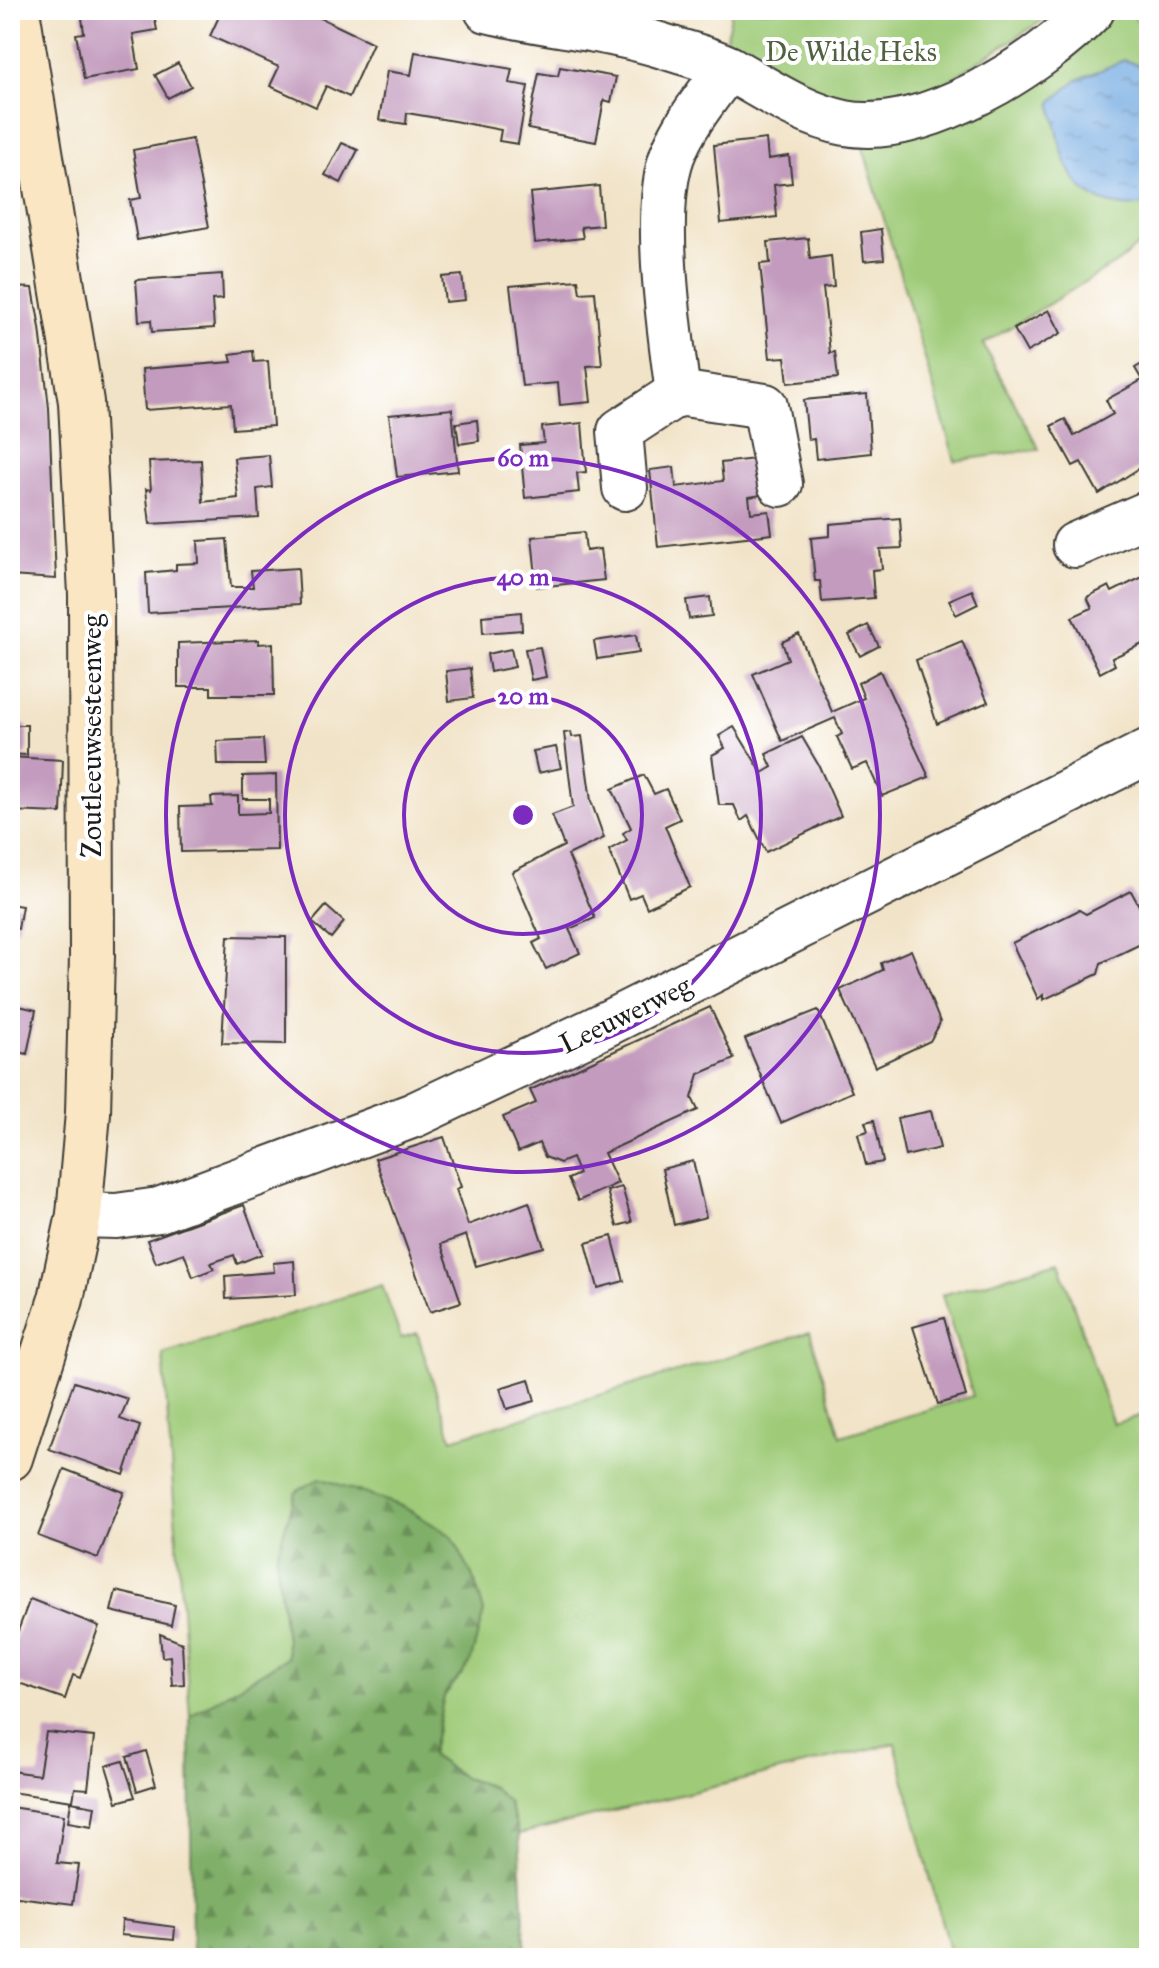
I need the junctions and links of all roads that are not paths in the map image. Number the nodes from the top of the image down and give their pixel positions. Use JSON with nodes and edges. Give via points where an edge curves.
{"nodes":[{"id":1,"x":17,"y":10,"type":"edge"},
{"id":2,"x":487,"y":10,"type":"edge"},
{"id":3,"x":1092,"y":10,"type":"edge"},
{"id":4,"x":728,"y":68,"type":"junction"},
{"id":5,"x":678,"y":393,"type":"junction"},
{"id":6,"x":780,"y":484,"type":"dead end"},
{"id":7,"x":625,"y":488,"type":"dead end"},
{"id":8,"x":1149,"y":513,"type":"edge"},
{"id":9,"x":1075,"y":545,"type":"dead end"},
{"id":10,"x":1149,"y":751,"type":"edge"},
{"id":11,"x":79,"y":1215,"type":"junction"},
{"id":12,"x":10,"y":1458,"type":"edge"}],
"edges":[{"from":1,"to":11,"type":"street","name":"Zoutleeuwsesteenweg","via":[[81,402],[87,490],[92,956]]},
{"from":2,"to":4,"type":"street","via":[[656,44]]},
{"from":3,"to":4,"type":"street","via":[[983,90],[912,121],[847,124],[755,86]]},
{"from":4,"to":5,"type":"street","via":[[696,112],[666,178],[666,297]]},
{"from":5,"to":6,"type":"street","via":[[765,406]]},
{"from":5,"to":7,"type":"street","via":[[620,431]]},
{"from":8,"to":9,"type":"street"},
{"from":10,"to":11,"type":"street","name":"Leeuwerweg","via":[[414,1115],[159,1210]]},
{"from":11,"to":12,"type":"street","name":"Zoutleeuwsesteenweg","via":[[61,1299]]}]}
